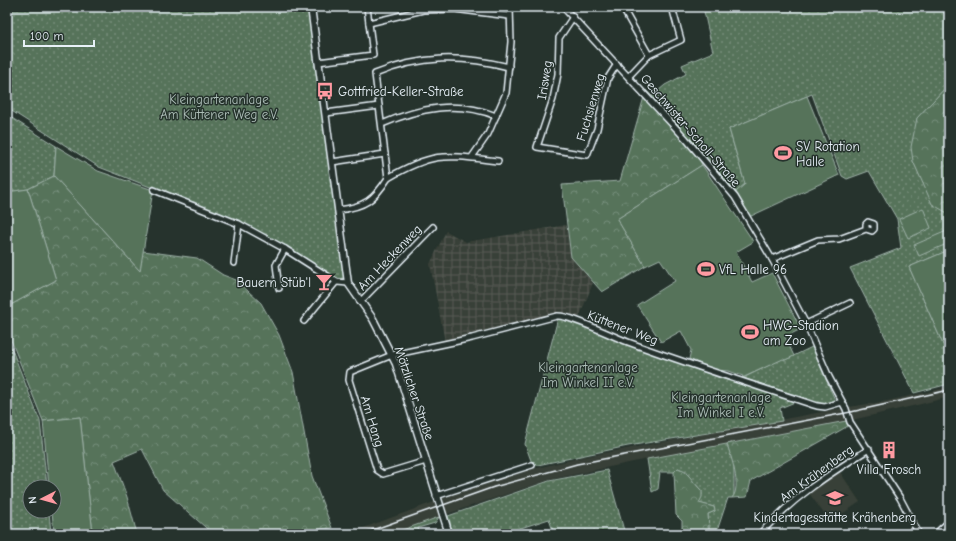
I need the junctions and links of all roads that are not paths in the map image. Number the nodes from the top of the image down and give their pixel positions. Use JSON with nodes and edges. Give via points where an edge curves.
{"nodes":[{"id":1,"x":311,"y":7,"type":"edge"},
{"id":2,"x":367,"y":7,"type":"edge"},
{"id":3,"x":510,"y":7,"type":"edge"},
{"id":4,"x":562,"y":7,"type":"edge"},
{"id":5,"x":622,"y":7,"type":"edge"},
{"id":6,"x":672,"y":7,"type":"edge"},
{"id":7,"x":509,"y":16,"type":"junction"},
{"id":8,"x":573,"y":17,"type":"junction"},
{"id":9,"x":369,"y":23,"type":"junction"},
{"id":10,"x":649,"y":56,"type":"junction"},
{"id":11,"x":318,"y":62,"type":"junction"},
{"id":12,"x":617,"y":64,"type":"junction"},
{"id":13,"x":509,"y":67,"type":"junction"},
{"id":14,"x":629,"y":76,"type":"junction"},
{"id":15,"x":379,"y":106,"type":"junction"},
{"id":16,"x":326,"y":113,"type":"junction"},
{"id":17,"x":496,"y":116,"type":"junction"},
{"id":18,"x":382,"y":124,"type":"junction"},
{"id":19,"x":537,"y":147,"type":"joint"},
{"id":20,"x":385,"y":154,"type":"junction"},
{"id":21,"x":472,"y":157,"type":"junction"},
{"id":22,"x":498,"y":161,"type":"dead end"},
{"id":23,"x":332,"y":162,"type":"junction"},
{"id":24,"x":388,"y":178,"type":"junction"},
{"id":25,"x":154,"y":190,"type":"dead end"},
{"id":26,"x":338,"y":210,"type":"junction"},
{"id":27,"x":239,"y":224,"type":"junction"},
{"id":28,"x":433,"y":227,"type":"dead end"},
{"id":29,"x":866,"y":229,"type":"dead end"},
{"id":30,"x":285,"y":249,"type":"junction"},
{"id":31,"x":772,"y":259,"type":"junction"},
{"id":32,"x":234,"y":263,"type":"dead end"},
{"id":33,"x":336,"y":282,"type":"junction"},
{"id":34,"x":348,"y":283,"type":"junction"},
{"id":35,"x":278,"y":288,"type":"dead end"},
{"id":36,"x":360,"y":302,"type":"junction"},
{"id":37,"x":850,"y":303,"type":"dead end"},
{"id":38,"x":304,"y":321,"type":"dead end"},
{"id":39,"x":806,"y":324,"type":"junction"},
{"id":40,"x":392,"y":356,"type":"junction"},
{"id":41,"x":842,"y":402,"type":"junction"},
{"id":42,"x":869,"y":449,"type":"junction"},
{"id":43,"x":426,"y":461,"type":"junction"},
{"id":44,"x":532,"y":466,"type":"dead end"},
{"id":45,"x":436,"y":496,"type":"junction"},
{"id":46,"x":949,"y":523,"type":"edge"},
{"id":47,"x":949,"y":529,"type":"edge"},
{"id":48,"x":762,"y":532,"type":"edge"},
{"id":49,"x":448,"y":534,"type":"edge"},
{"id":50,"x":769,"y":534,"type":"edge"},
{"id":51,"x":919,"y":534,"type":"edge"},
{"id":52,"x":937,"y":534,"type":"edge"},
{"id":53,"x":944,"y":534,"type":"edge"}],
"edges":[{"from":1,"to":11,"type":"street"},
{"from":2,"to":9,"type":"street"},
{"from":3,"to":7,"type":"street"},
{"from":4,"to":8,"type":"street","name":"Geschwister-Scholl-Straße"},
{"from":5,"to":10,"type":"street"},
{"from":6,"to":10,"type":"street","via":[[681,40]]},
{"from":7,"to":9,"type":"street","via":[[454,9],[430,10]]},
{"from":7,"to":13,"type":"street"},
{"from":8,"to":12,"type":"street","name":"Geschwister-Scholl-Straße"},
{"from":8,"to":19,"type":"street","name":"Irisweg","via":[[559,38],[558,74],[553,99]]},
{"from":9,"to":11,"type":"street","via":[[373,55]]},
{"from":10,"to":14,"type":"street"},
{"from":11,"to":16,"type":"street"},
{"from":12,"to":14,"type":"street","name":"Geschwister-Scholl-Straße"},
{"from":12,"to":19,"type":"street","name":"Fuchsienweg","via":[[608,78],[597,129],[587,155]]},
{"from":13,"to":15,"type":"street","via":[[478,60],[448,58],[394,66],[375,74]]},
{"from":13,"to":17,"type":"street","via":[[506,92]]},
{"from":14,"to":31,"type":"street","name":"Geschwister-Scholl-Straße","via":[[719,176],[735,197]]},
{"from":15,"to":16,"type":"street"},
{"from":15,"to":18,"type":"street"},
{"from":16,"to":23,"type":"street"},
{"from":17,"to":18,"type":"street","via":[[464,107],[447,106],[406,114]]},
{"from":17,"to":21,"type":"street","via":[[488,134]]},
{"from":18,"to":20,"type":"street"},
{"from":20,"to":23,"type":"street"},
{"from":20,"to":24,"type":"street"},
{"from":21,"to":22,"type":"street"},
{"from":21,"to":24,"type":"street","via":[[428,159]]},
{"from":23,"to":26,"type":"street"},
{"from":24,"to":26,"type":"street","via":[[376,196],[367,202],[355,208]]},
{"from":25,"to":27,"type":"street"},
{"from":26,"to":34,"type":"street"},
{"from":27,"to":30,"type":"street"},
{"from":27,"to":32,"type":"street"},
{"from":28,"to":36,"type":"street","name":"Am Heckenweg"},
{"from":29,"to":31,"type":"street","via":[[839,239],[818,240]]},
{"from":30,"to":33,"type":"street"},
{"from":30,"to":35,"type":"street","via":[[276,265]]},
{"from":31,"to":39,"type":"street","name":"Geschwister-Scholl-Straße"},
{"from":33,"to":34,"type":"street"},
{"from":33,"to":38,"type":"street"},
{"from":34,"to":36,"type":"street","name":"Mötzlicher Straße"},
{"from":36,"to":40,"type":"street","name":"Mötzlicher Straße","via":[[373,319]]},
{"from":37,"to":39,"type":"street"},
{"from":39,"to":41,"type":"street","name":"Geschwister-Scholl-Straße"},
{"from":40,"to":41,"type":"street","name":"Küttener Weg","via":[[561,315],[643,348],[817,406],[825,407]]},
{"from":40,"to":43,"type":"street","name":"Mötzlicher Straße"},
{"from":40,"to":43,"type":"street","name":"Am Hang","via":[[353,371],[348,377],[372,457],[381,474]]},
{"from":41,"to":42,"type":"street","name":"Geschwister-Scholl-Straße","via":[[850,422]]},
{"from":42,"to":48,"type":"street","name":"Am Krähenberg","via":[[787,505]]},
{"from":42,"to":51,"type":"street","name":"Geschwister-Scholl-Straße"},
{"from":43,"to":45,"type":"street","name":"Mötzlicher Straße"},
{"from":44,"to":45,"type":"street"},
{"from":45,"to":49,"type":"street","name":"Mötzlicher Straße"},
{"from":46,"to":52,"type":"main road"},
{"from":47,"to":53,"type":"main road"},
{"from":48,"to":50,"type":"street"}]}
